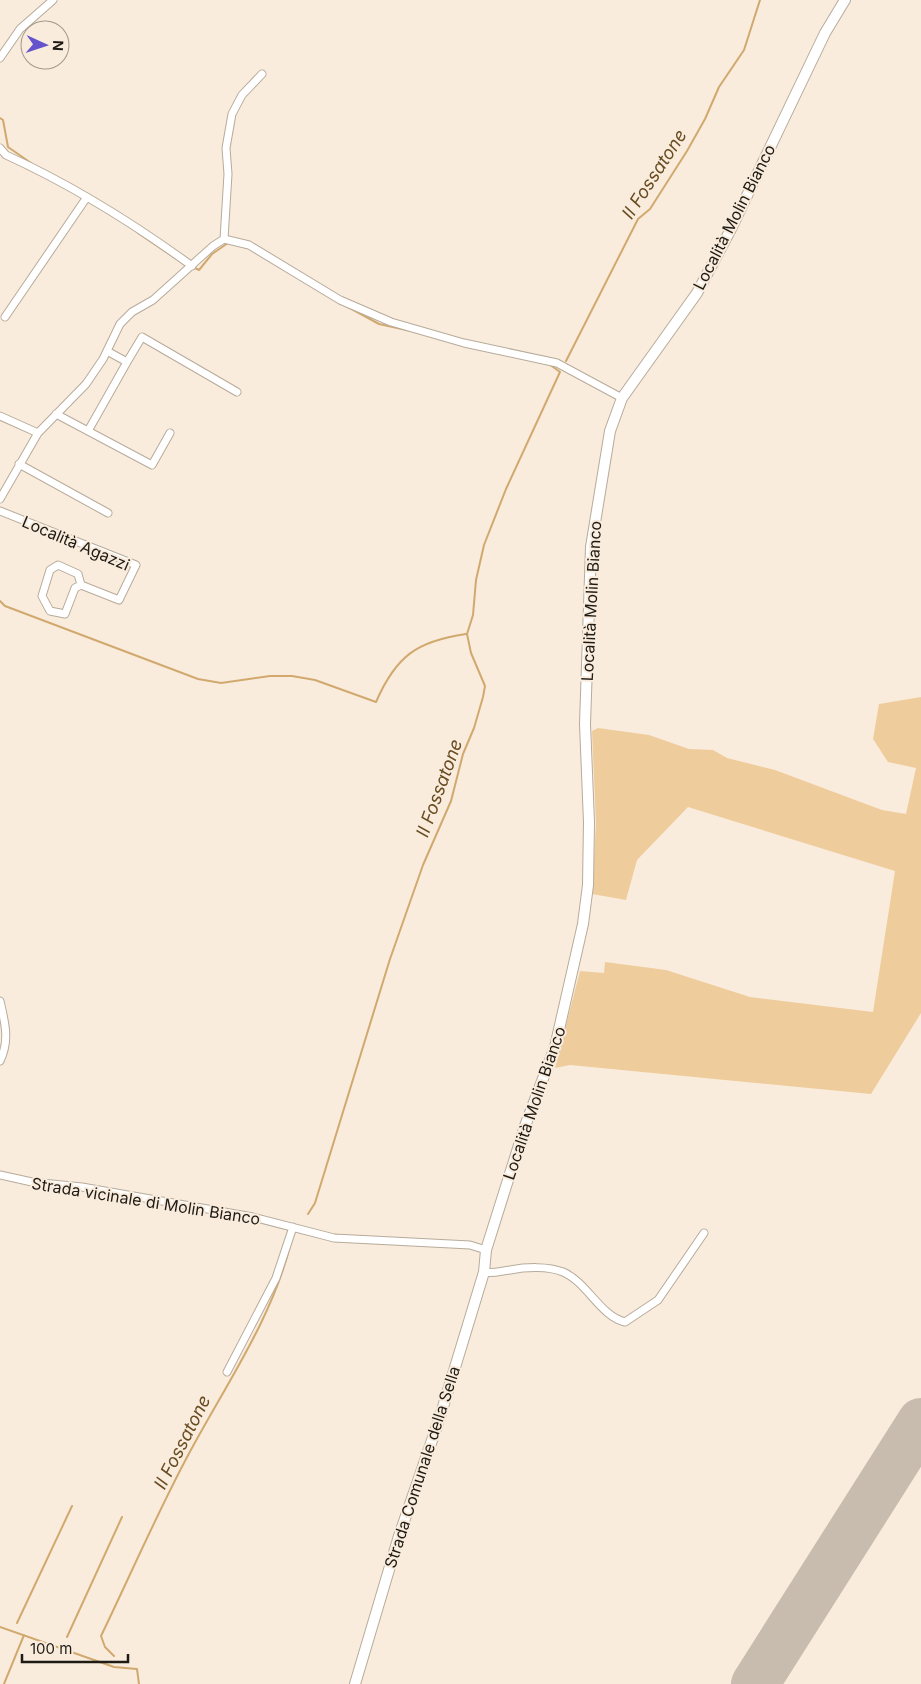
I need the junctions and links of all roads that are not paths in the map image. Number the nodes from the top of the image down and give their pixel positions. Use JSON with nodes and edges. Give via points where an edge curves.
{"nodes":[{"id":1,"x":53,"y":0,"type":"edge"},
{"id":2,"x":845,"y":0,"type":"edge"},
{"id":3,"x":0,"y":58,"type":"edge"},
{"id":4,"x":262,"y":74,"type":"dead end"},
{"id":5,"x":0,"y":150,"type":"edge"},
{"id":6,"x":87,"y":197,"type":"junction"},
{"id":7,"x":224,"y":240,"type":"junction"},
{"id":8,"x":192,"y":266,"type":"junction"},
{"id":9,"x":4,"y":317,"type":"dead end"},
{"id":10,"x":107,"y":350,"type":"junction"},
{"id":11,"x":127,"y":362,"type":"junction"},
{"id":12,"x":237,"y":392,"type":"dead end"},
{"id":13,"x":622,"y":398,"type":"junction"},
{"id":14,"x":56,"y":414,"type":"junction"},
{"id":15,"x":0,"y":416,"type":"edge"},
{"id":16,"x":88,"y":431,"type":"junction"},
{"id":17,"x":38,"y":432,"type":"junction"},
{"id":18,"x":170,"y":433,"type":"dead end"},
{"id":19,"x":19,"y":464,"type":"junction"},
{"id":20,"x":0,"y":498,"type":"edge"},
{"id":21,"x":0,"y":511,"type":"edge"},
{"id":22,"x":108,"y":513,"type":"dead end"},
{"id":23,"x":81,"y":585,"type":"junction"},
{"id":24,"x":0,"y":1001,"type":"edge"},
{"id":25,"x":0,"y":1061,"type":"edge"},
{"id":26,"x":0,"y":1175,"type":"edge"},
{"id":27,"x":293,"y":1227,"type":"junction"},
{"id":28,"x":704,"y":1232,"type":"dead end"},
{"id":29,"x":486,"y":1250,"type":"junction"},
{"id":30,"x":484,"y":1272,"type":"junction"},
{"id":31,"x":227,"y":1372,"type":"dead end"},
{"id":32,"x":355,"y":1684,"type":"edge"}],
"edges":[{"from":1,"to":3,"type":"street","via":[[20,29]]},
{"from":2,"to":13,"type":"street","name":"Località Molin Bianco","via":[[824,33],[697,293]]},
{"from":4,"to":7,"type":"street","via":[[242,95],[232,114],[226,148],[228,174]]},
{"from":5,"to":6,"type":"street"},
{"from":6,"to":8,"type":"street"},
{"from":6,"to":9,"type":"street"},
{"from":7,"to":8,"type":"street"},
{"from":7,"to":13,"type":"street","via":[[249,245],[340,300],[391,322],[464,343],[557,363]]},
{"from":8,"to":10,"type":"street","via":[[153,300],[132,312],[120,324]]},
{"from":10,"to":11,"type":"street"},
{"from":10,"to":14,"type":"street","via":[[86,384]]},
{"from":11,"to":12,"type":"street","via":[[142,337]]},
{"from":11,"to":16,"type":"street"},
{"from":13,"to":29,"type":"street","name":"Località Molin Bianco","via":[[610,431],[590,547],[585,724],[588,885],[583,924],[555,1046],[525,1126]]},
{"from":14,"to":16,"type":"street"},
{"from":14,"to":17,"type":"street"},
{"from":15,"to":17,"type":"street"},
{"from":16,"to":18,"type":"street","via":[[152,465]]},
{"from":17,"to":19,"type":"street"},
{"from":19,"to":20,"type":"street"},
{"from":19,"to":22,"type":"street"},
{"from":21,"to":23,"type":"street","name":"Località Agazzi","via":[[136,565],[119,600]]},
{"from":23,"to":23,"type":"street","via":[[78,574],[58,565],[50,570],[42,596],[50,611],[65,614],[75,588]]},
{"from":24,"to":25,"type":"street","via":[[7,1029],[6,1049]]},
{"from":26,"to":27,"type":"street","name":"Strada vicinale di Molin Bianco","via":[[186,1205]]},
{"from":27,"to":29,"type":"street","name":"Strada vicinale di Molin Bianco","via":[[334,1238],[470,1245]]},
{"from":27,"to":31,"type":"street","via":[[276,1278]]},
{"from":28,"to":30,"type":"street","via":[[658,1300],[625,1322],[612,1315],[563,1272],[526,1268],[493,1274]]},
{"from":29,"to":30,"type":"street","name":"Strada Comunale della Sella"},
{"from":30,"to":32,"type":"street","name":"Strada Comunale della Sella"}]}
